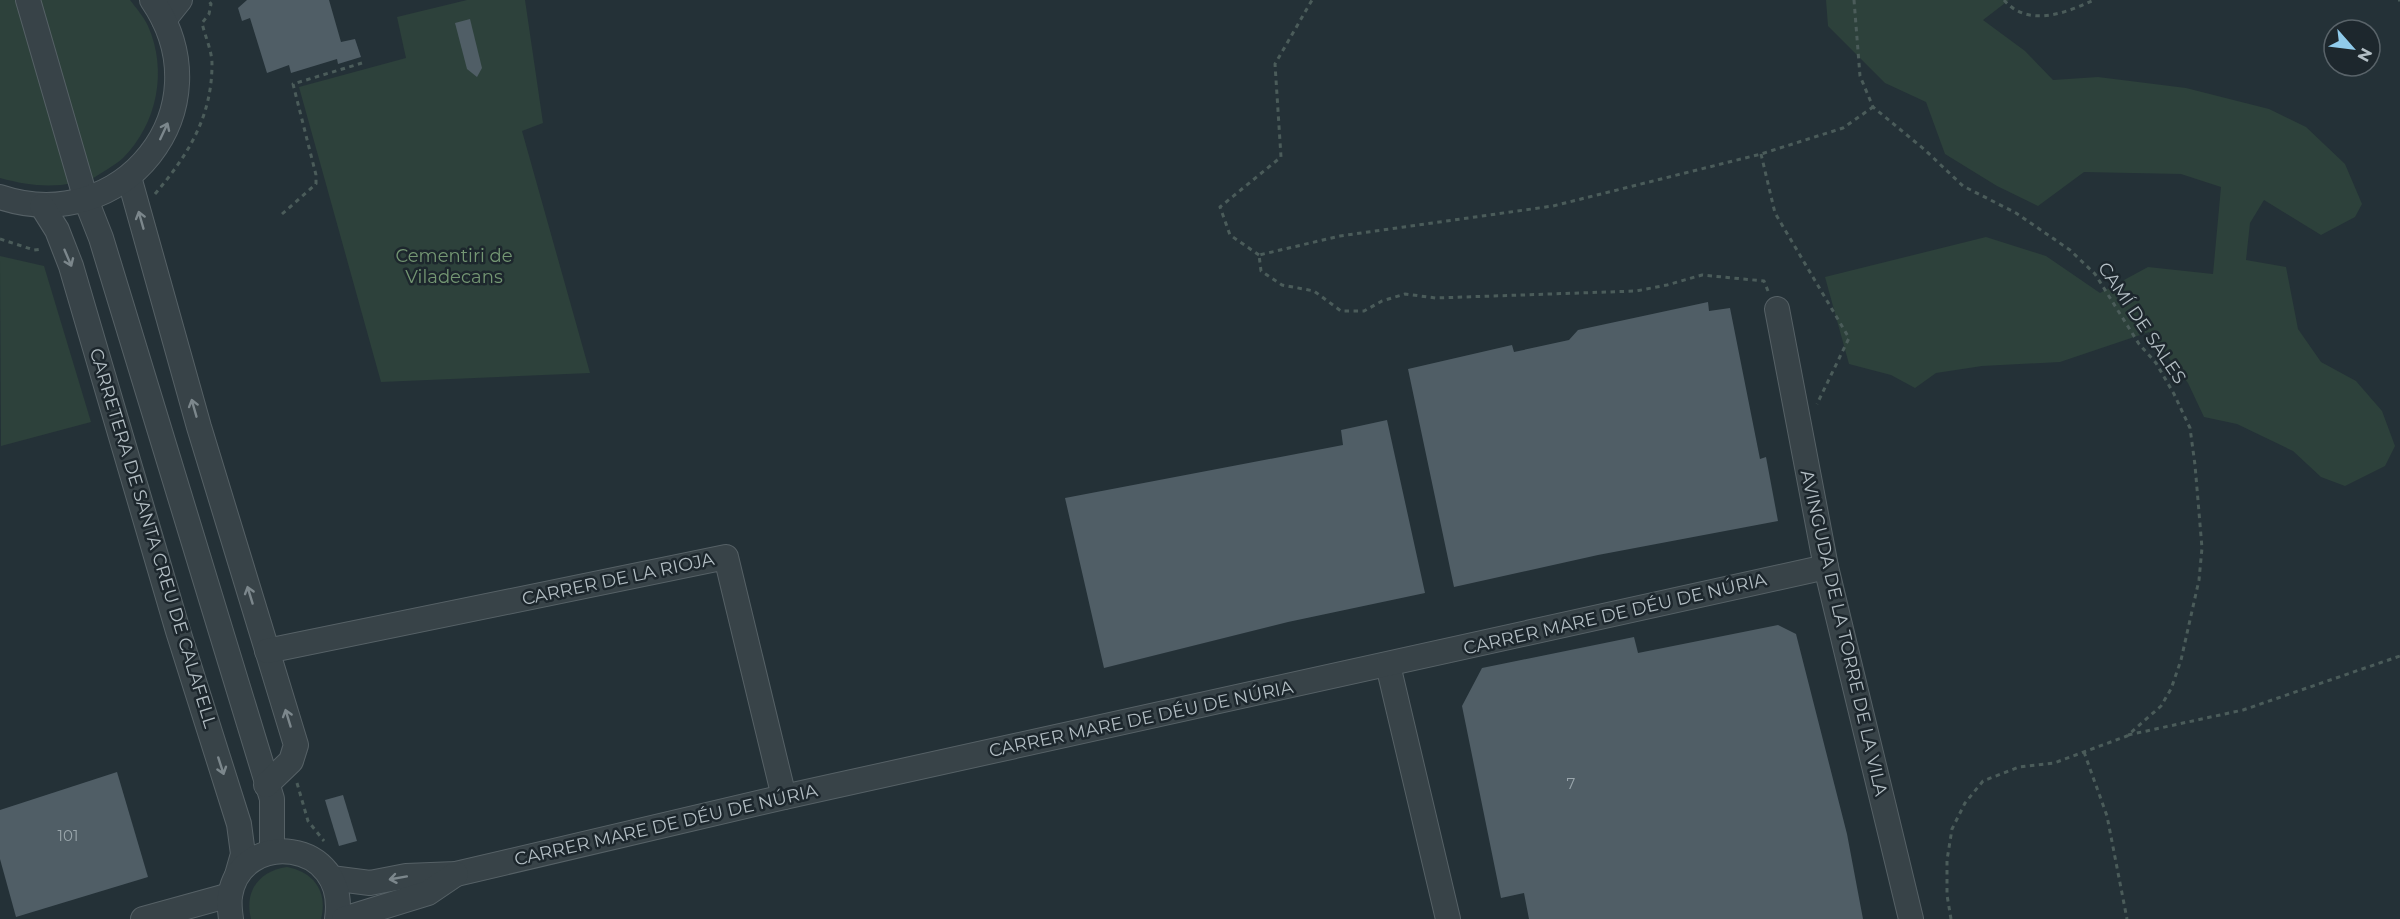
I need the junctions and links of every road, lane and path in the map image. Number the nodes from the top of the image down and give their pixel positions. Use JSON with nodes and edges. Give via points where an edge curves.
{"nodes":[{"id":1,"x":28,"y":0,"type":"edge"},
{"id":2,"x":180,"y":0,"type":"edge"},
{"id":3,"x":1312,"y":0,"type":"edge"},
{"id":4,"x":1854,"y":0,"type":"edge"},
{"id":5,"x":2004,"y":0,"type":"edge"},
{"id":6,"x":2094,"y":0,"type":"edge"},
{"id":7,"x":158,"y":10,"type":"edge"},
{"id":8,"x":362,"y":63,"type":"dead end"},
{"id":9,"x":1873,"y":107,"type":"junction"},
{"id":10,"x":1761,"y":153,"type":"junction"},
{"id":11,"x":129,"y":177,"type":"junction"},
{"id":12,"x":0,"y":197,"type":"edge"},
{"id":13,"x":86,"y":200,"type":"junction"},
{"id":14,"x":42,"y":206,"type":"junction"},
{"id":15,"x":282,"y":214,"type":"dead end"},
{"id":16,"x":1259,"y":255,"type":"junction"},
{"id":17,"x":1777,"y":309,"type":"joint"},
{"id":18,"x":1816,"y":407,"type":"dead end"},
{"id":19,"x":1826,"y":567,"type":"junction"},
{"id":20,"x":267,"y":651,"type":"junction"},
{"id":21,"x":2400,"y":656,"type":"edge"},
{"id":22,"x":1388,"y":665,"type":"junction"},
{"id":23,"x":2127,"y":736,"type":"junction"},
{"id":24,"x":2084,"y":752,"type":"junction"},
{"id":25,"x":266,"y":785,"type":"junction"},
{"id":26,"x":784,"y":797,"type":"junction"},
{"id":27,"x":272,"y":852,"type":"junction"},
{"id":28,"x":456,"y":874,"type":"junction"},
{"id":29,"x":331,"y":878,"type":"junction"},
{"id":30,"x":233,"y":897,"type":"edge"},
{"id":31,"x":143,"y":919,"type":"edge"},
{"id":32,"x":337,"y":919,"type":"edge"},
{"id":33,"x":344,"y":919,"type":"edge"},
{"id":34,"x":1448,"y":919,"type":"edge"},
{"id":35,"x":1911,"y":919,"type":"edge"},
{"id":36,"x":1951,"y":919,"type":"edge"},
{"id":37,"x":2127,"y":919,"type":"edge"}],
"edges":[{"from":1,"to":13,"type":"street","name":"CARRETERA DE SANTA CREU DE CALAFELL"},
{"from":2,"to":7,"type":"street"},
{"from":3,"to":16,"type":"path","via":[[1275,64],[1281,157],[1220,207],[1230,235]]},
{"from":4,"to":9,"type":"path","name":"CAMÍ DE SALES","via":[[1860,76]]},
{"from":5,"to":6,"type":"path","via":[[2011,9],[2042,17],[2064,14]]},
{"from":11,"to":7,"type":"street","one_way":true,"via":[[153,151],[173,108],[177,67],[174,48]]},
{"from":8,"to":15,"type":"path","via":[[293,84],[316,184]]},
{"from":9,"to":10,"type":"path","via":[[1843,128]]},
{"from":9,"to":23,"type":"path","name":"CAMÍ DE SALES","via":[[1963,186],[2016,213],[2070,250],[2096,274],[2139,344],[2156,363],[2190,428],[2202,548],[2199,580],[2171,689],[2161,706]]},
{"from":10,"to":16,"type":"path","via":[[1553,206],[1340,236]]},
{"from":10,"to":18,"type":"path","via":[[1775,213],[1849,338]]},
{"from":11,"to":13,"type":"street"},
{"from":20,"to":11,"type":"street","one_way":true},
{"from":12,"to":14,"type":"street"},
{"from":13,"to":14,"type":"street"},
{"from":13,"to":25,"type":"street","name":"CARRETERA DE SANTA CREU DE CALAFELL","via":[[192,531]]},
{"from":14,"to":30,"type":"street","name":"CARRETERA DE SANTA CREU DE CALAFELL","one_way":true,"via":[[57,230],[71,266],[239,824],[243,854]]},
{"from":16,"to":17,"type":"path","via":[[1261,271],[1282,285],[1314,291],[1341,311],[1364,311],[1405,294],[1436,298],[1636,291],[1702,275],[1764,281]]},
{"from":17,"to":19,"type":"street","name":"AVINGUDA DE LA TORRE DE LA VILA"},
{"from":19,"to":22,"type":"street","name":"CARRER MARE DE DÉU DE NÚRIA"},
{"from":19,"to":35,"type":"street","name":"AVINGUDA DE LA TORRE DE LA VILA"},
{"from":25,"to":20,"type":"street","one_way":true,"via":[[291,761],[296,745]]},
{"from":20,"to":26,"type":"street","name":"CARRER DE LA RIOJA","via":[[726,557]]},
{"from":21,"to":23,"type":"path","via":[[2243,710]]},
{"from":22,"to":26,"type":"street","name":"CARRER MARE DE DÉU DE NÚRIA"},
{"from":22,"to":34,"type":"street"},
{"from":23,"to":24,"type":"path","name":"CAMÍ DE SALES"},
{"from":24,"to":36,"type":"path","name":"CAMÍ DE SALES","via":[[2054,763],[2019,767],[1983,781],[1971,795],[1952,829],[1948,849]]},
{"from":24,"to":37,"type":"path","via":[[2107,816]]},
{"from":25,"to":27,"type":"street","name":"CARRETERA DE SANTA CREU DE CALAFELL","via":[[272,800]]},
{"from":26,"to":28,"type":"street","name":"CARRER MARE DE DÉU DE NÚRIA"},
{"from":27,"to":29,"type":"street","via":[[287,850],[308,855]]},
{"from":27,"to":30,"type":"street","via":[[255,859]]},
{"from":28,"to":29,"type":"street","one_way":true,"via":[[406,876],[370,883]]},
{"from":28,"to":33,"type":"street","via":[[428,893]]},
{"from":29,"to":32,"type":"street","via":[[339,904]]},
{"from":30,"to":31,"type":"street"}]}
